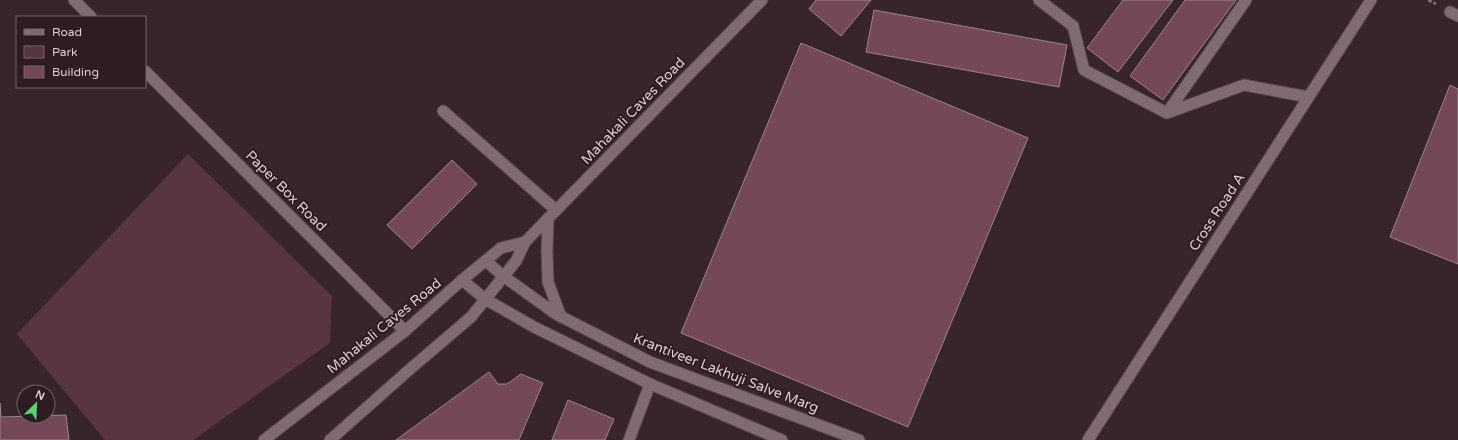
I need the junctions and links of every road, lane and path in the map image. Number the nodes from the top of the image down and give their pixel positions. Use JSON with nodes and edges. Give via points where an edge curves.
{"nodes":[{"id":1,"x":74,"y":0,"type":"edge"},
{"id":2,"x":762,"y":0,"type":"edge"},
{"id":3,"x":1039,"y":0,"type":"edge"},
{"id":4,"x":1246,"y":0,"type":"edge"},
{"id":5,"x":1371,"y":0,"type":"edge"},
{"id":6,"x":90,"y":16,"type":"edge"},
{"id":7,"x":146,"y":72,"type":"edge"},
{"id":8,"x":1308,"y":97,"type":"junction"},
{"id":9,"x":443,"y":111,"type":"dead end"},
{"id":10,"x":1167,"y":113,"type":"junction"},
{"id":11,"x":552,"y":214,"type":"junction"},
{"id":12,"x":525,"y":242,"type":"junction"},
{"id":13,"x":486,"y":261,"type":"junction"},
{"id":14,"x":503,"y":276,"type":"junction"},
{"id":15,"x":462,"y":280,"type":"junction"},
{"id":16,"x":485,"y":299,"type":"junction"},
{"id":17,"x":561,"y":317,"type":"junction"},
{"id":18,"x":405,"y":331,"type":"junction"},
{"id":19,"x":650,"y":384,"type":"junction"},
{"id":20,"x":264,"y":440,"type":"edge"},
{"id":21,"x":330,"y":440,"type":"edge"},
{"id":22,"x":629,"y":440,"type":"edge"},
{"id":23,"x":782,"y":440,"type":"edge"},
{"id":24,"x":859,"y":440,"type":"edge"},
{"id":25,"x":1088,"y":440,"type":"edge"}],
"edges":[{"from":1,"to":6,"type":"street"},
{"from":2,"to":11,"type":"street","name":"Mahakali Caves Road"},
{"from":3,"to":10,"type":"street","via":[[1073,26],[1084,70]]},
{"from":4,"to":10,"type":"street"},
{"from":5,"to":8,"type":"street","name":"Cross Road A"},
{"from":7,"to":18,"type":"street","name":"Paper Box Road"},
{"from":8,"to":10,"type":"street","via":[[1244,86]]},
{"from":8,"to":25,"type":"street","name":"Cross Road A"},
{"from":9,"to":11,"type":"street"},
{"from":11,"to":12,"type":"street","name":"Mahakali Caves Road"},
{"from":11,"to":17,"type":"street","via":[[547,251],[548,282]]},
{"from":12,"to":13,"type":"street","name":"Mahakali Caves Road","via":[[501,248]]},
{"from":12,"to":14,"type":"street","name":"Mahakali Caves Road","via":[[516,261]]},
{"from":13,"to":14,"type":"street","name":"Krantiveer Lakhuji Salve Marg"},
{"from":13,"to":15,"type":"street","name":"Mahakali Caves Road"},
{"from":14,"to":16,"type":"street","name":"Mahakali Caves Road"},
{"from":14,"to":17,"type":"street","name":"Krantiveer Lakhuji Salve Marg"},
{"from":15,"to":16,"type":"street"},
{"from":15,"to":18,"type":"street","name":"Mahakali Caves Road"},
{"from":16,"to":19,"type":"street","via":[[534,327]]},
{"from":16,"to":21,"type":"street","name":"Mahakali Caves Road","via":[[471,317]]},
{"from":17,"to":24,"type":"street","name":"Krantiveer Lakhuji Salve Marg","via":[[650,362]]},
{"from":18,"to":20,"type":"street","name":"Mahakali Caves Road"},
{"from":19,"to":22,"type":"street"},
{"from":19,"to":23,"type":"street"}]}
